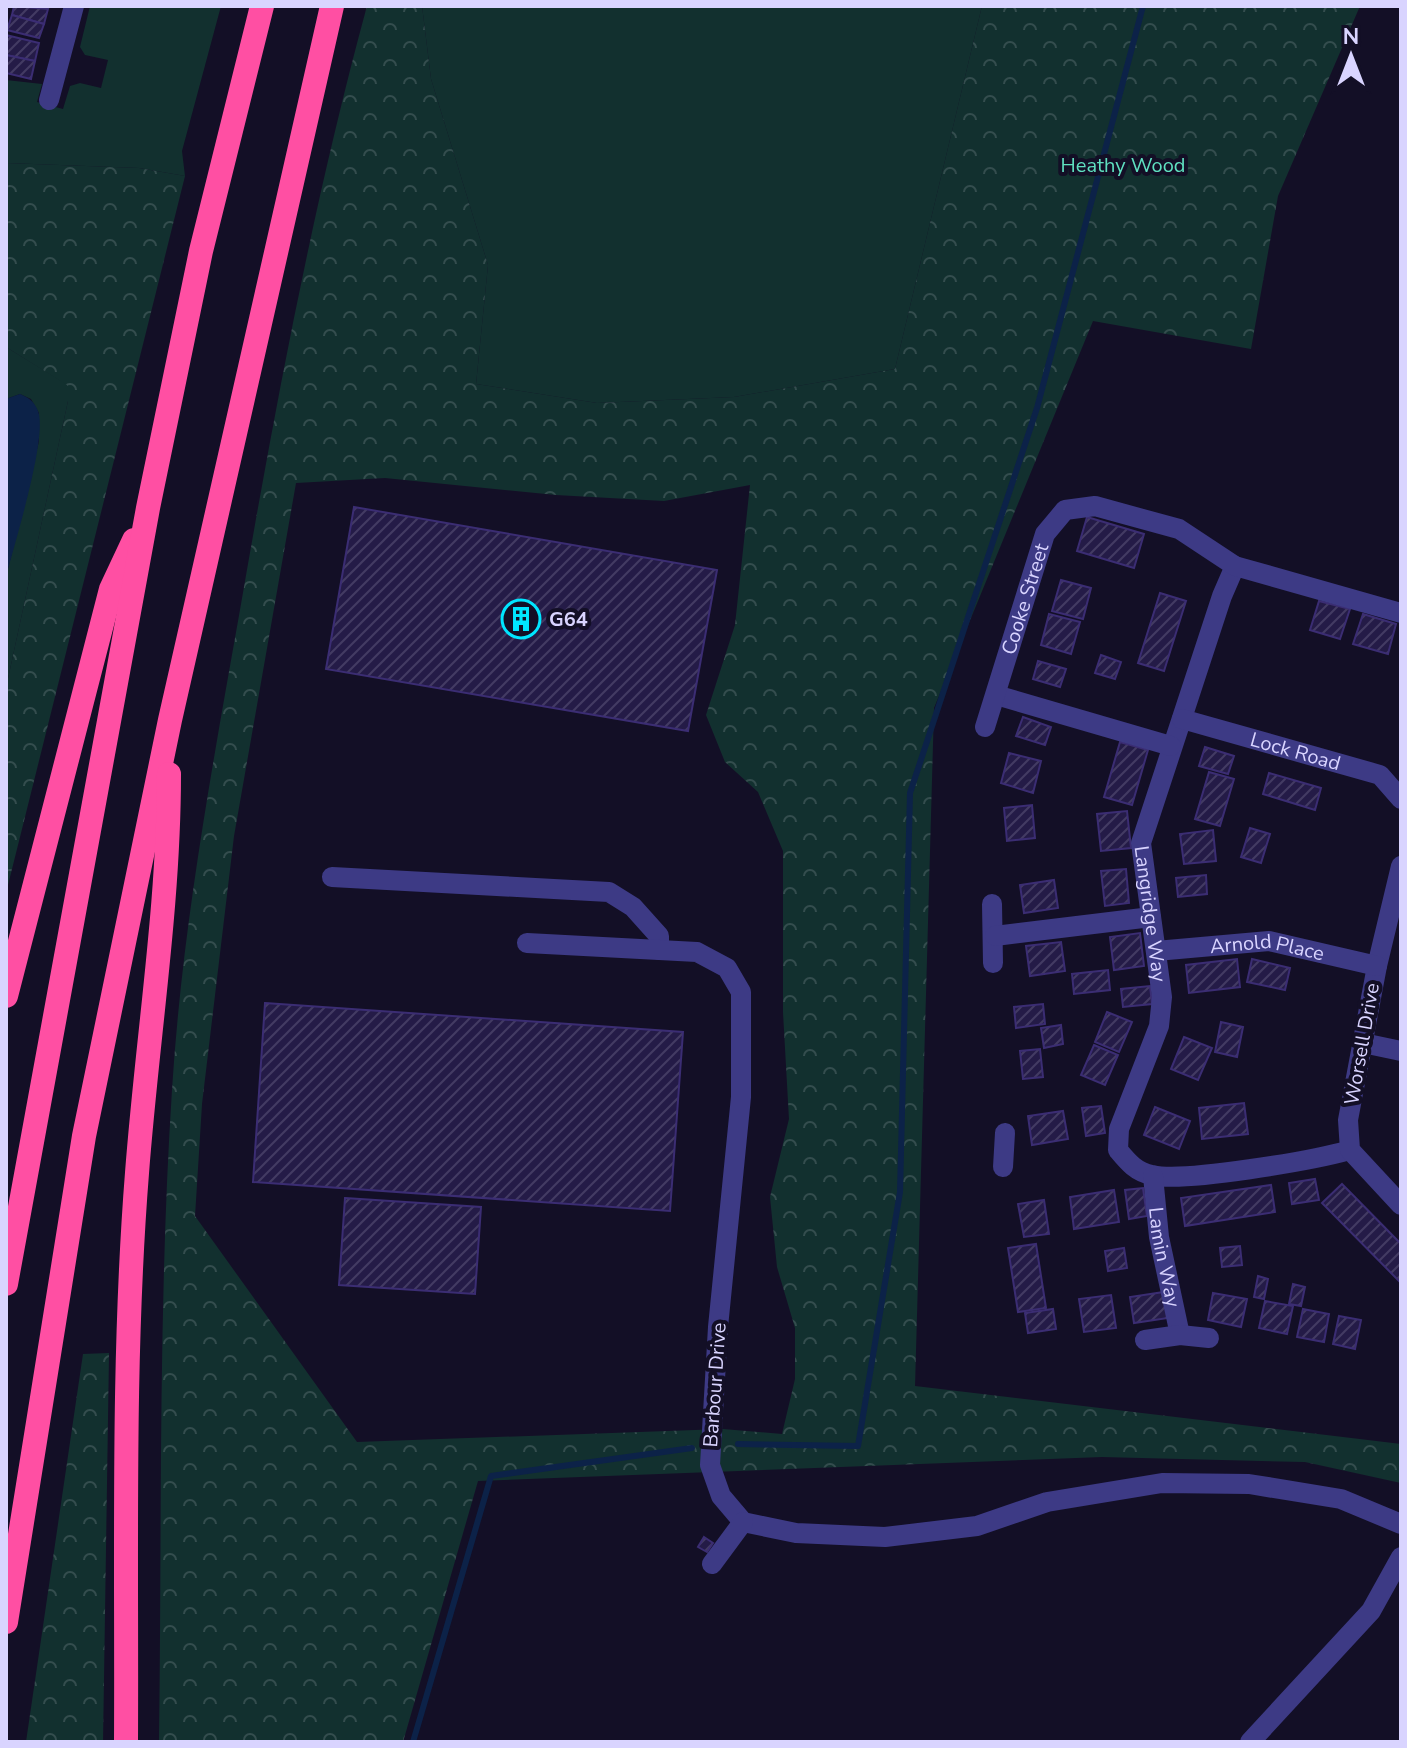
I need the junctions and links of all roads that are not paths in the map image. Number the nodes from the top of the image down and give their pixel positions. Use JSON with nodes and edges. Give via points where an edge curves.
{"nodes":[{"id":1,"x":74,"y":6,"type":"edge"},
{"id":2,"x":262,"y":6,"type":"edge"},
{"id":3,"x":332,"y":6,"type":"edge"},
{"id":4,"x":49,"y":100,"type":"dead end"},
{"id":5,"x":148,"y":508,"type":"junction"},
{"id":6,"x":1235,"y":566,"type":"junction"},
{"id":7,"x":1401,"y":613,"type":"edge"},
{"id":8,"x":996,"y":695,"type":"junction"},
{"id":9,"x":1182,"y":719,"type":"junction"},
{"id":10,"x":170,"y":720,"type":"junction"},
{"id":11,"x":985,"y":727,"type":"dead end"},
{"id":12,"x":1171,"y":746,"type":"junction"},
{"id":13,"x":1401,"y":799,"type":"edge"},
{"id":14,"x":1401,"y":866,"type":"edge"},
{"id":15,"x":332,"y":877,"type":"dead end"},
{"id":16,"x":992,"y":904,"type":"dead end"},
{"id":17,"x":1151,"y":917,"type":"junction"},
{"id":18,"x":995,"y":936,"type":"junction"},
{"id":19,"x":527,"y":943,"type":"dead end"},
{"id":20,"x":659,"y":950,"type":"junction"},
{"id":21,"x":1156,"y":951,"type":"junction"},
{"id":22,"x":993,"y":963,"type":"dead end"},
{"id":23,"x":1377,"y":966,"type":"junction"},
{"id":24,"x":6,"y":996,"type":"edge"},
{"id":25,"x":1363,"y":1043,"type":"junction"},
{"id":26,"x":1401,"y":1051,"type":"edge"},
{"id":27,"x":1005,"y":1133,"type":"dead end"},
{"id":28,"x":1350,"y":1150,"type":"junction"},
{"id":29,"x":1003,"y":1167,"type":"dead end"},
{"id":30,"x":1153,"y":1176,"type":"junction"},
{"id":31,"x":1401,"y":1205,"type":"edge"},
{"id":32,"x":6,"y":1284,"type":"edge"},
{"id":33,"x":1180,"y":1335,"type":"junction"},
{"id":34,"x":1209,"y":1338,"type":"dead end"},
{"id":35,"x":1145,"y":1340,"type":"dead end"},
{"id":36,"x":743,"y":1522,"type":"junction"},
{"id":37,"x":1401,"y":1524,"type":"edge"},
{"id":38,"x":1401,"y":1557,"type":"edge"},
{"id":39,"x":712,"y":1564,"type":"dead end"},
{"id":40,"x":6,"y":1622,"type":"edge"},
{"id":41,"x":126,"y":1742,"type":"edge"},
{"id":42,"x":1250,"y":1742,"type":"edge"}],
"edges":[{"from":1,"to":4,"type":"street"},
{"from":2,"to":5,"type":"highway","via":[[201,251]]},
{"from":3,"to":10,"type":"highway"},
{"from":5,"to":24,"type":"highway","via":[[111,589]]},
{"from":5,"to":32,"type":"highway"},
{"from":6,"to":7,"type":"street"},
{"from":6,"to":8,"type":"street","name":"Cooke Street","via":[[1179,529],[1095,506],[1065,510],[1045,534]]},
{"from":6,"to":9,"type":"street","name":"Langridge Way"},
{"from":8,"to":11,"type":"street","name":"Cooke Street"},
{"from":8,"to":12,"type":"street"},
{"from":9,"to":12,"type":"street","name":"Langridge Way"},
{"from":9,"to":13,"type":"street","name":"Lock Road","via":[[1380,775]]},
{"from":10,"to":40,"type":"highway","via":[[84,1136]]},
{"from":10,"to":41,"type":"highway","via":[[169,833],[130,1283]]},
{"from":12,"to":17,"type":"street","name":"Langridge Way","via":[[1141,843]]},
{"from":14,"to":23,"type":"street","name":"Worsell Drive"},
{"from":15,"to":20,"type":"street","via":[[609,892],[633,907],[659,936]]},
{"from":16,"to":18,"type":"street"},
{"from":17,"to":18,"type":"street"},
{"from":17,"to":21,"type":"street","name":"Langridge Way"},
{"from":18,"to":22,"type":"street"},
{"from":19,"to":20,"type":"street","name":"Barbour Drive"},
{"from":20,"to":36,"type":"street","name":"Barbour Drive","via":[[697,952],[716,960],[727,968],[744,1005],[710,1453],[721,1496]]},
{"from":21,"to":23,"type":"street","name":"Arnold Place","via":[[1269,941]]},
{"from":21,"to":30,"type":"street","name":"Langridge Way","via":[[1162,997],[1159,1026],[1119,1129],[1118,1150],[1132,1167]]},
{"from":23,"to":25,"type":"street","name":"Worsell Drive"},
{"from":25,"to":26,"type":"street"},
{"from":25,"to":28,"type":"street","name":"Worsell Drive","via":[[1348,1120]]},
{"from":27,"to":29,"type":"street"},
{"from":28,"to":30,"type":"street","via":[[1185,1176]]},
{"from":28,"to":31,"type":"street"},
{"from":30,"to":33,"type":"street","name":"Lamin Way","via":[[1159,1237]]},
{"from":33,"to":34,"type":"street","name":"Lamin Way"},
{"from":33,"to":35,"type":"street","name":"Lamin Way"},
{"from":36,"to":37,"type":"street","via":[[796,1533],[885,1537],[977,1526],[1047,1502],[1162,1483],[1249,1484],[1341,1499]]},
{"from":36,"to":39,"type":"street"},
{"from":38,"to":42,"type":"street","via":[[1371,1611]]}]}
